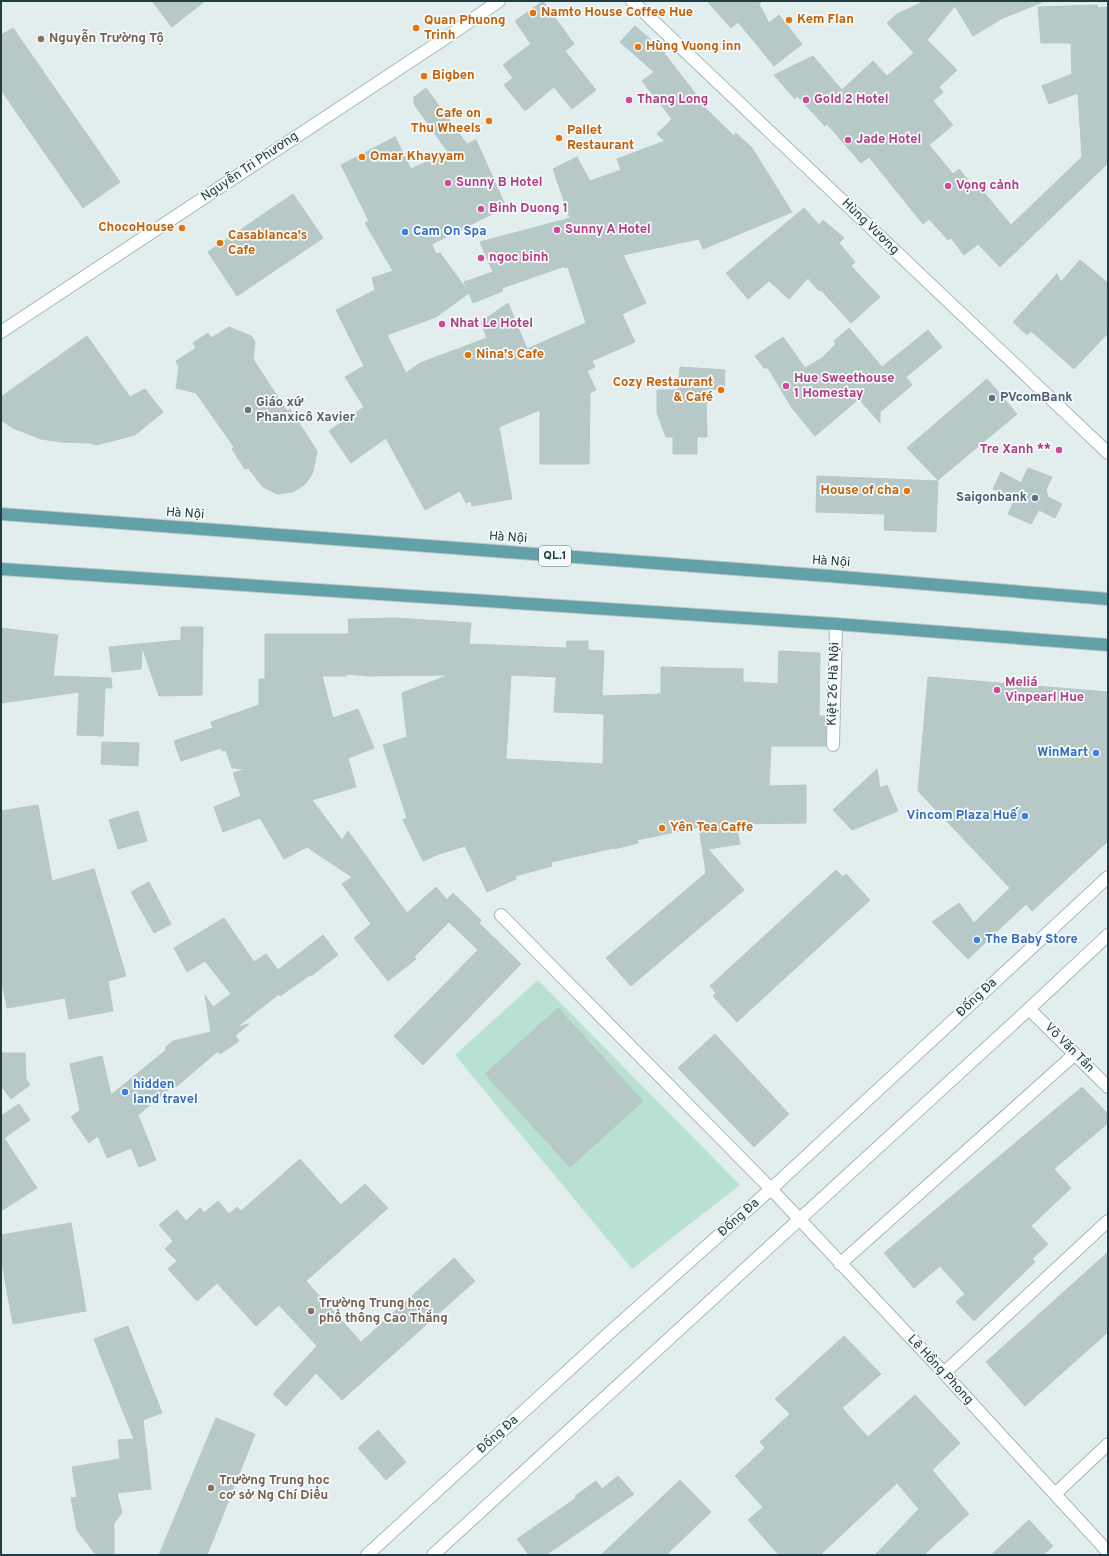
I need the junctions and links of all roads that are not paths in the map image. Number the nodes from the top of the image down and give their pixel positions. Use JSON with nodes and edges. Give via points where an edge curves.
{"nodes":[{"id":1,"x":499,"y":1,"type":"edge"},
{"id":2,"x":632,"y":1,"type":"edge"},
{"id":3,"x":1,"y":332,"type":"edge"},
{"id":4,"x":1108,"y":453,"type":"edge"},
{"id":5,"x":1,"y":514,"type":"edge"},
{"id":6,"x":1,"y":569,"type":"edge"},
{"id":7,"x":1108,"y":599,"type":"edge"},
{"id":8,"x":836,"y":624,"type":"junction"},
{"id":9,"x":1108,"y":645,"type":"edge"},
{"id":10,"x":833,"y":744,"type":"dead end"},
{"id":11,"x":1108,"y":877,"type":"edge"},
{"id":12,"x":501,"y":915,"type":"dead end"},
{"id":13,"x":1108,"y":935,"type":"edge"},
{"id":14,"x":1029,"y":1009,"type":"junction"},
{"id":15,"x":1075,"y":1054,"type":"junction"},
{"id":16,"x":1108,"y":1087,"type":"edge"},
{"id":17,"x":771,"y":1189,"type":"junction"},
{"id":18,"x":799,"y":1220,"type":"junction"},
{"id":19,"x":1108,"y":1221,"type":"edge"},
{"id":20,"x":840,"y":1264,"type":"junction"},
{"id":21,"x":944,"y":1373,"type":"junction"},
{"id":22,"x":1108,"y":1444,"type":"edge"},
{"id":23,"x":1055,"y":1494,"type":"junction"},
{"id":24,"x":1108,"y":1552,"type":"edge"},
{"id":25,"x":366,"y":1555,"type":"edge"},
{"id":26,"x":433,"y":1555,"type":"edge"}],
"edges":[{"from":1,"to":3,"type":"street","name":"Nguyễn Tri Phương"},
{"from":2,"to":4,"type":"street","name":"Hùng Vương"},
{"from":5,"to":7,"type":"main road","name":"Hà Nội","number":"QL.1"},
{"from":6,"to":8,"type":"main road"},
{"from":8,"to":9,"type":"main road"},
{"from":8,"to":10,"type":"street","name":"Kiệt 26 Hà Nội"},
{"from":11,"to":17,"type":"street","name":"Đống Đa"},
{"from":12,"to":17,"type":"street","name":"Lê Hồng Phong"},
{"from":13,"to":14,"type":"street"},
{"from":14,"to":15,"type":"street","name":"Võ Văn Tần"},
{"from":14,"to":18,"type":"street"},
{"from":15,"to":16,"type":"street","name":"Võ Văn Tần"},
{"from":15,"to":20,"type":"street"},
{"from":17,"to":18,"type":"street","name":"Lê Hồng Phong"},
{"from":17,"to":25,"type":"street","name":"Đống Đa"},
{"from":18,"to":20,"type":"street","name":"Lê Hồng Phong"},
{"from":18,"to":26,"type":"street"},
{"from":19,"to":21,"type":"street"},
{"from":20,"to":21,"type":"street","name":"Lê Hồng Phong"},
{"from":21,"to":23,"type":"street","name":"Lê Hồng Phong"},
{"from":22,"to":23,"type":"street"},
{"from":23,"to":24,"type":"street","name":"Lê Hồng Phong"}]}
